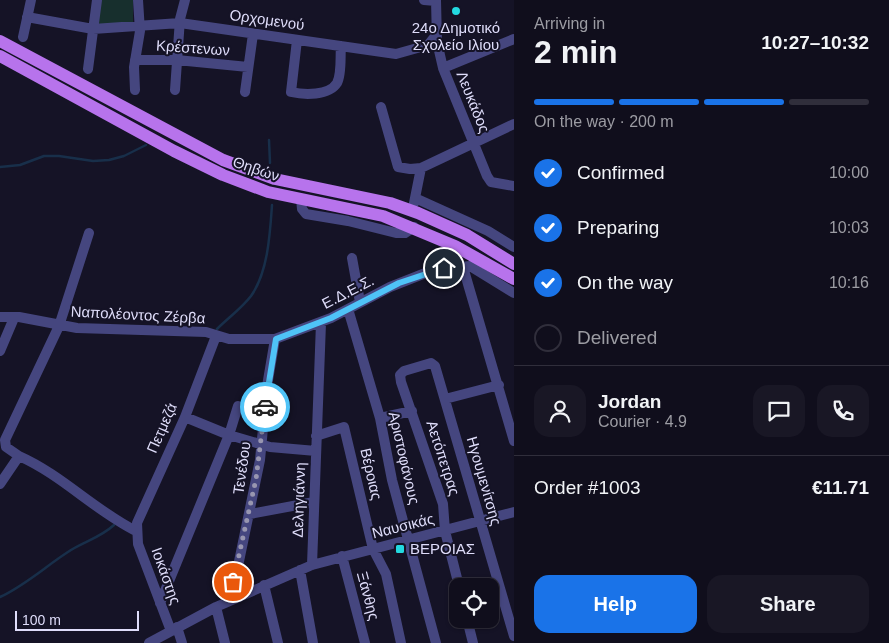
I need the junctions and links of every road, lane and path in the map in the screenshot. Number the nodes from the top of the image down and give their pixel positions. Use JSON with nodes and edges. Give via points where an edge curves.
{"nodes":[{"id":1,"x":31,"y":0,"type":"edge"},
{"id":2,"x":98,"y":0,"type":"edge"},
{"id":3,"x":138,"y":0,"type":"edge"},
{"id":4,"x":186,"y":0,"type":"edge"},
{"id":5,"x":424,"y":0,"type":"edge"},
{"id":6,"x":436,"y":1,"type":"edge"},
{"id":7,"x":27,"y":17,"type":"junction"},
{"id":8,"x":180,"y":23,"type":"junction"},
{"id":9,"x":139,"y":26,"type":"junction"},
{"id":10,"x":93,"y":29,"type":"junction"},
{"id":11,"x":253,"y":34,"type":"junction"},
{"id":12,"x":23,"y":37,"type":"dead end"},
{"id":13,"x":437,"y":39,"type":"junction"},
{"id":14,"x":514,"y":39,"type":"edge"},
{"id":15,"x":0,"y":40,"type":"edge"},
{"id":16,"x":297,"y":40,"type":"junction"},
{"id":17,"x":341,"y":46,"type":"junction"},
{"id":18,"x":0,"y":56,"type":"edge"},
{"id":19,"x":136,"y":60,"type":"junction"},
{"id":20,"x":177,"y":60,"type":"junction"},
{"id":21,"x":442,"y":63,"type":"junction"},
{"id":22,"x":248,"y":67,"type":"junction"},
{"id":23,"x":88,"y":69,"type":"dead end"},
{"id":24,"x":134,"y":90,"type":"dead end"},
{"id":25,"x":176,"y":90,"type":"dead end"},
{"id":26,"x":245,"y":92,"type":"dead end"},
{"id":27,"x":381,"y":107,"type":"dead end"},
{"id":28,"x":514,"y":124,"type":"edge"},
{"id":29,"x":474,"y":143,"type":"junction"},
{"id":30,"x":421,"y":168,"type":"junction"},
{"id":31,"x":514,"y":186,"type":"edge"},
{"id":32,"x":415,"y":198,"type":"junction"},
{"id":33,"x":411,"y":211,"type":"junction"},
{"id":34,"x":89,"y":233,"type":"dead end"},
{"id":35,"x":456,"y":246,"type":"junction"},
{"id":36,"x":514,"y":247,"type":"edge"},
{"id":37,"x":352,"y":258,"type":"dead end"},
{"id":38,"x":514,"y":264,"type":"edge"},
{"id":39,"x":466,"y":267,"type":"junction"},
{"id":40,"x":449,"y":268,"type":"junction"},
{"id":41,"x":514,"y":279,"type":"edge"},
{"id":42,"x":514,"y":293,"type":"edge"},
{"id":43,"x":360,"y":302,"type":"junction"},
{"id":44,"x":348,"y":310,"type":"junction"},
{"id":45,"x":0,"y":316,"type":"edge"},
{"id":46,"x":14,"y":318,"type":"junction"},
{"id":47,"x":320,"y":323,"type":"junction"},
{"id":48,"x":59,"y":326,"type":"junction"},
{"id":49,"x":216,"y":336,"type":"junction"},
{"id":50,"x":276,"y":339,"type":"junction"},
{"id":51,"x":0,"y":351,"type":"edge"},
{"id":52,"x":404,"y":371,"type":"joint"},
{"id":53,"x":499,"y":385,"type":"junction"},
{"id":54,"x":445,"y":399,"type":"junction"},
{"id":55,"x":238,"y":406,"type":"dead end"},
{"id":56,"x":412,"y":411,"type":"junction"},
{"id":57,"x":185,"y":417,"type":"junction"},
{"id":58,"x":380,"y":418,"type":"junction"},
{"id":59,"x":229,"y":435,"type":"junction"},
{"id":60,"x":316,"y":436,"type":"junction"},
{"id":61,"x":514,"y":441,"type":"edge"},
{"id":62,"x":261,"y":444,"type":"junction"},
{"id":63,"x":316,"y":451,"type":"junction"},
{"id":64,"x":19,"y":456,"type":"junction"},
{"id":65,"x":0,"y":484,"type":"edge"},
{"id":66,"x":314,"y":502,"type":"junction"},
{"id":67,"x":514,"y":512,"type":"edge"},
{"id":68,"x":250,"y":514,"type":"junction"},
{"id":69,"x":479,"y":521,"type":"junction"},
{"id":70,"x":136,"y":531,"type":"junction"},
{"id":71,"x":445,"y":531,"type":"junction"},
{"id":72,"x":408,"y":540,"type":"junction"},
{"id":73,"x":373,"y":549,"type":"junction"},
{"id":74,"x":342,"y":556,"type":"junction"},
{"id":75,"x":312,"y":565,"type":"junction"},
{"id":76,"x":300,"y":570,"type":"junction"},
{"id":77,"x":457,"y":578,"type":"edge"},
{"id":78,"x":264,"y":586,"type":"junction"},
{"id":79,"x":231,"y":600,"type":"junction"},
{"id":80,"x":160,"y":603,"type":"junction"},
{"id":81,"x":216,"y":607,"type":"junction"},
{"id":82,"x":469,"y":628,"type":"edge"},
{"id":83,"x":174,"y":629,"type":"junction"},
{"id":84,"x":514,"y":636,"type":"edge"},
{"id":85,"x":150,"y":643,"type":"edge"},
{"id":86,"x":182,"y":643,"type":"edge"},
{"id":87,"x":225,"y":643,"type":"edge"},
{"id":88,"x":278,"y":643,"type":"edge"},
{"id":89,"x":313,"y":643,"type":"edge"},
{"id":90,"x":365,"y":643,"type":"edge"},
{"id":91,"x":401,"y":643,"type":"edge"},
{"id":92,"x":436,"y":643,"type":"edge"},
{"id":93,"x":473,"y":643,"type":"edge"}],
"edges":[{"from":1,"to":7,"type":"street"},
{"from":2,"to":10,"type":"street"},
{"from":3,"to":9,"type":"street"},
{"from":4,"to":8,"type":"street"},
{"from":5,"to":6,"type":"street"},
{"from":6,"to":13,"type":"street","name":"Λευκάδος"},
{"from":7,"to":10,"type":"street","name":"Ορχομενού"},
{"from":7,"to":12,"type":"street"},
{"from":8,"to":9,"type":"street","name":"Ορχομενού"},
{"from":8,"to":11,"type":"street","name":"Ορχομενού"},
{"from":8,"to":20,"type":"street"},
{"from":9,"to":10,"type":"street","name":"Ορχομενού"},
{"from":9,"to":19,"type":"street"},
{"from":10,"to":23,"type":"street"},
{"from":11,"to":16,"type":"street","name":"Ορχομενού"},
{"from":11,"to":22,"type":"street"},
{"from":13,"to":17,"type":"street","name":"Ορχομενού","via":[[428,45],[396,54]]},
{"from":13,"to":21,"type":"street","name":"Λευκάδος"},
{"from":14,"to":21,"type":"street"},
{"from":15,"to":33,"type":"main road","name":"Θηβών","via":[[223,160],[275,179],[390,203]]},
{"from":16,"to":17,"type":"street","name":"Ορχομενού"},
{"from":16,"to":17,"type":"street","via":[[291,92],[311,94],[334,86],[338,81]]},
{"from":18,"to":35,"type":"main road","name":"Θηβών","via":[[211,169],[268,192],[383,216]]},
{"from":19,"to":20,"type":"street","name":"Κρέστενων"},
{"from":19,"to":24,"type":"street"},
{"from":20,"to":22,"type":"street","name":"Κρέστενων"},
{"from":20,"to":25,"type":"street"},
{"from":21,"to":29,"type":"street","name":"Λευκάδος"},
{"from":22,"to":26,"type":"street"},
{"from":27,"to":30,"type":"street","via":[[398,167]]},
{"from":28,"to":29,"type":"street"},
{"from":29,"to":30,"type":"street"},
{"from":29,"to":31,"type":"street","name":"Λευκάδος","via":[[491,182]]},
{"from":30,"to":32,"type":"street"},
{"from":32,"to":33,"type":"street"},
{"from":32,"to":36,"type":"street","via":[[488,231]]},
{"from":33,"to":38,"type":"main road","name":"Θηβών","via":[[467,235]]},
{"from":34,"to":48,"type":"street"},
{"from":35,"to":39,"type":"street"},
{"from":35,"to":40,"type":"street"},
{"from":35,"to":41,"type":"main road","name":"Θηβών"},
{"from":37,"to":43,"type":"street"},
{"from":39,"to":40,"type":"street","name":"Ε.Δ.Ε.Σ."},
{"from":39,"to":42,"type":"street"},
{"from":39,"to":53,"type":"street"},
{"from":40,"to":43,"type":"street","name":"Ε.Δ.Ε.Σ.","via":[[420,275]]},
{"from":43,"to":44,"type":"street","name":"Ε.Δ.Ε.Σ."},
{"from":44,"to":47,"type":"street","name":"Ε.Δ.Ε.Σ."},
{"from":44,"to":58,"type":"street","name":"Αριστοφάνους"},
{"from":45,"to":46,"type":"street","name":"Ναπολέοντος Ζέρβα"},
{"from":46,"to":48,"type":"street","name":"Ναπολέοντος Ζέρβα","via":[[19,316]]},
{"from":46,"to":51,"type":"street"},
{"from":47,"to":50,"type":"street","name":"Ε.Δ.Ε.Σ."},
{"from":47,"to":60,"type":"street","name":"Δεληγιάννη"},
{"from":48,"to":49,"type":"street","name":"Ναπολέοντος Ζέρβα","via":[[206,332]]},
{"from":48,"to":64,"type":"street","via":[[5,440],[6,447]]},
{"from":49,"to":50,"type":"street","name":"Ναπολέοντος Ζέρβα"},
{"from":49,"to":57,"type":"street","name":"Πετμεζά"},
{"from":50,"to":62,"type":"street","name":"Τενέδου"},
{"from":52,"to":54,"type":"street","name":"Ηγουμενίτσης","via":[[431,363],[435,366]]},
{"from":52,"to":56,"type":"street","name":"Αετόπετρας","via":[[400,375],[401,382]]},
{"from":53,"to":54,"type":"street"},
{"from":53,"to":61,"type":"street"},
{"from":54,"to":69,"type":"street","name":"Ηγουμενίτσης"},
{"from":55,"to":59,"type":"street"},
{"from":56,"to":58,"type":"street"},
{"from":56,"to":71,"type":"street","name":"Αετόπετρας","via":[[443,504]]},
{"from":57,"to":59,"type":"street"},
{"from":57,"to":70,"type":"street","name":"Πετμεζά","via":[[138,516]]},
{"from":58,"to":72,"type":"street","name":"Αριστοφάνους"},
{"from":59,"to":62,"type":"street"},
{"from":59,"to":80,"type":"street"},
{"from":60,"to":63,"type":"street","name":"Δεληγιάννη"},
{"from":60,"to":73,"type":"street","name":"Βέροιας","via":[[344,427]]},
{"from":62,"to":63,"type":"street","via":[[279,449]]},
{"from":62,"to":68,"type":"street","name":"Τενέδου"},
{"from":63,"to":66,"type":"street","name":"Δεληγιάννη"},
{"from":64,"to":65,"type":"street"},
{"from":64,"to":70,"type":"street","via":[[37,463],[111,517]]},
{"from":66,"to":68,"type":"street"},
{"from":66,"to":75,"type":"street","name":"Δεληγιάννη"},
{"from":67,"to":69,"type":"street","name":"Ναυσικάς"},
{"from":68,"to":79,"type":"street","name":"Τενέδου"},
{"from":69,"to":71,"type":"street","name":"Ναυσικάς"},
{"from":69,"to":84,"type":"street","name":"Ηγουμενίτσης"},
{"from":70,"to":80,"type":"street","name":"Ιοκάστης"},
{"from":71,"to":72,"type":"street","name":"Ναυσικάς"},
{"from":71,"to":77,"type":"street","name":"Αετόπετρας"},
{"from":72,"to":73,"type":"street","name":"Ναυσικάς"},
{"from":72,"to":92,"type":"street","name":"Αριστοφάνους"},
{"from":73,"to":74,"type":"street","name":"Ναυσικάς"},
{"from":73,"to":91,"type":"street","name":"Βέροιας","via":[[386,574]]},
{"from":74,"to":75,"type":"street","name":"Ναυσικάς"},
{"from":74,"to":90,"type":"street","name":"Ξάνθης"},
{"from":75,"to":76,"type":"street","name":"Ναυσικάς"},
{"from":76,"to":78,"type":"street","name":"Ναυσικάς"},
{"from":76,"to":89,"type":"street"},
{"from":78,"to":79,"type":"street","name":"Ναυσικάς"},
{"from":78,"to":88,"type":"street"},
{"from":79,"to":81,"type":"street","name":"Ναυσικάς"},
{"from":80,"to":83,"type":"street","name":"Ιοκάστης"},
{"from":81,"to":83,"type":"street","name":"Ναυσικάς"},
{"from":81,"to":87,"type":"street"},
{"from":82,"to":93,"type":"street"},
{"from":83,"to":85,"type":"street","name":"Ναυσικάς"},
{"from":83,"to":86,"type":"street","name":"Ιοκάστης"}]}
